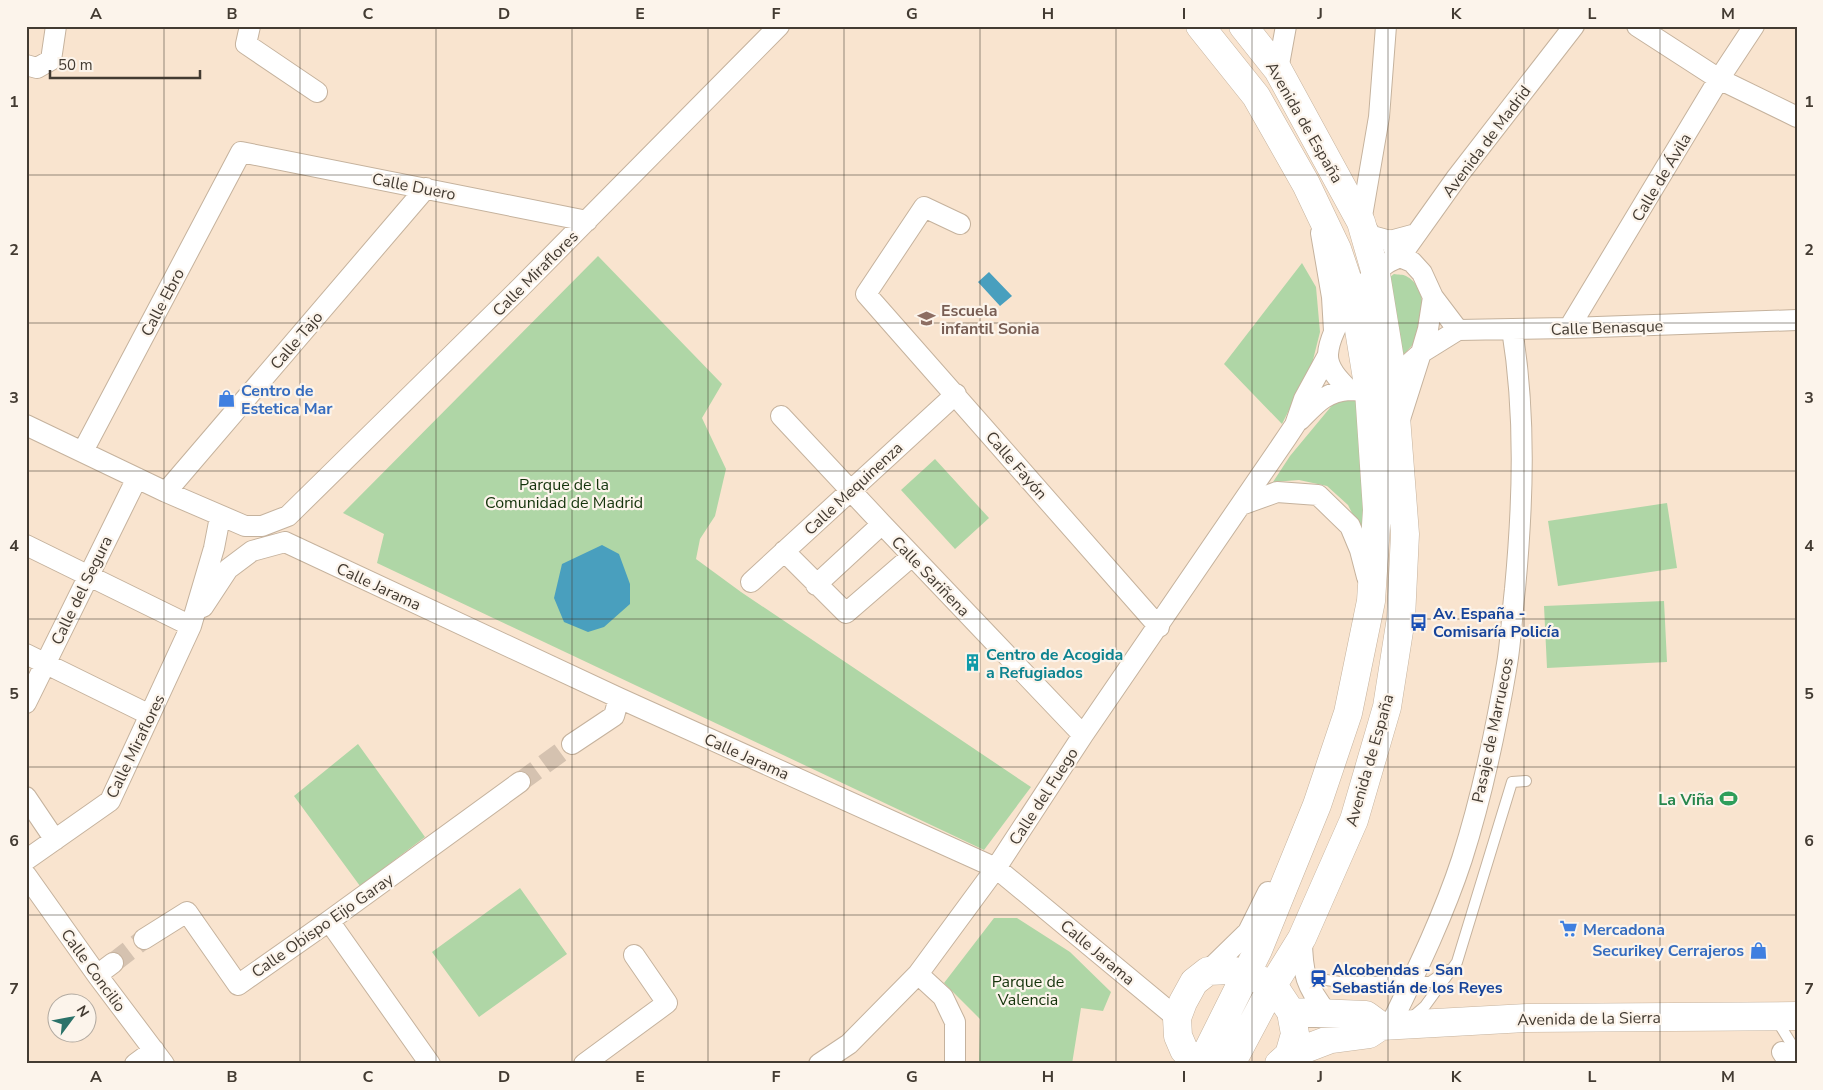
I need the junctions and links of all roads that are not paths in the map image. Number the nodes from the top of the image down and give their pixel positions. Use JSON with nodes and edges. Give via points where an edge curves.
{"nodes":[{"id":1,"x":56,"y":26,"type":"edge"},
{"id":2,"x":250,"y":26,"type":"edge"},
{"id":3,"x":778,"y":26,"type":"edge"},
{"id":4,"x":1200,"y":26,"type":"edge"},
{"id":5,"x":1243,"y":26,"type":"edge"},
{"id":6,"x":1286,"y":26,"type":"edge"},
{"id":7,"x":1386,"y":26,"type":"edge"},
{"id":8,"x":1574,"y":26,"type":"edge"},
{"id":9,"x":1637,"y":26,"type":"edge"},
{"id":10,"x":1754,"y":26,"type":"edge"},
{"id":11,"x":26,"y":65,"type":"edge"},
{"id":12,"x":1278,"y":70,"type":"junction"},
{"id":13,"x":1719,"y":79,"type":"junction"},
{"id":14,"x":317,"y":92,"type":"dead end"},
{"id":15,"x":1797,"y":117,"type":"edge"},
{"id":16,"x":240,"y":152,"type":"joint"},
{"id":17,"x":426,"y":188,"type":"junction"},
{"id":18,"x":1316,"y":204,"type":"junction"},
{"id":19,"x":587,"y":221,"type":"junction"},
{"id":20,"x":1361,"y":222,"type":"junction"},
{"id":21,"x":960,"y":224,"type":"dead end"},
{"id":22,"x":1416,"y":234,"type":"joint"},
{"id":23,"x":1395,"y":249,"type":"junction"},
{"id":24,"x":1376,"y":274,"type":"junction"},
{"id":25,"x":1433,"y":297,"type":"junction"},
{"id":26,"x":1354,"y":299,"type":"junction"},
{"id":27,"x":1797,"y":320,"type":"edge"},
{"id":28,"x":1569,"y":328,"type":"junction"},
{"id":29,"x":1512,"y":329,"type":"junction"},
{"id":30,"x":1458,"y":330,"type":"junction"},
{"id":31,"x":1334,"y":331,"type":"junction"},
{"id":32,"x":1420,"y":353,"type":"junction"},
{"id":33,"x":1328,"y":355,"type":"junction"},
{"id":34,"x":1393,"y":378,"type":"junction"},
{"id":35,"x":1359,"y":390,"type":"junction"},
{"id":36,"x":956,"y":394,"type":"junction"},
{"id":37,"x":780,"y":416,"type":"dead end"},
{"id":38,"x":26,"y":424,"type":"edge"},
{"id":39,"x":1295,"y":425,"type":"junction"},
{"id":40,"x":1397,"y":429,"type":"junction"},
{"id":41,"x":83,"y":452,"type":"junction"},
{"id":42,"x":137,"y":478,"type":"junction"},
{"id":43,"x":849,"y":490,"type":"junction"},
{"id":44,"x":166,"y":492,"type":"junction"},
{"id":45,"x":310,"y":494,"type":"junction"},
{"id":46,"x":1241,"y":505,"type":"junction"},
{"id":47,"x":288,"y":516,"type":"junction"},
{"id":48,"x":220,"y":517,"type":"junction"},
{"id":49,"x":882,"y":524,"type":"junction"},
{"id":50,"x":286,"y":542,"type":"junction"},
{"id":51,"x":26,"y":545,"type":"edge"},
{"id":52,"x":784,"y":551,"type":"junction"},
{"id":53,"x":912,"y":556,"type":"junction"},
{"id":54,"x":89,"y":576,"type":"junction"},
{"id":55,"x":751,"y":582,"type":"dead end"},
{"id":56,"x":816,"y":585,"type":"junction"},
{"id":57,"x":1371,"y":592,"type":"junction"},
{"id":58,"x":191,"y":626,"type":"junction"},
{"id":59,"x":1159,"y":626,"type":"junction"},
{"id":60,"x":26,"y":654,"type":"edge"},
{"id":61,"x":45,"y":664,"type":"junction"},
{"id":62,"x":620,"y":698,"type":"junction"},
{"id":63,"x":26,"y":703,"type":"edge"},
{"id":64,"x":150,"y":715,"type":"junction"},
{"id":65,"x":1083,"y":735,"type":"junction"},
{"id":66,"x":572,"y":744,"type":"tunnel mouth"},
{"id":67,"x":1526,"y":781,"type":"dead end"},
{"id":68,"x":520,"y":782,"type":"tunnel mouth"},
{"id":69,"x":26,"y":797,"type":"edge"},
{"id":70,"x":1317,"y":805,"type":"junction"},
{"id":71,"x":56,"y":840,"type":"junction"},
{"id":72,"x":26,"y":860,"type":"edge"},
{"id":73,"x":996,"y":868,"type":"junction"},
{"id":74,"x":26,"y":875,"type":"edge"},
{"id":75,"x":329,"y":921,"type":"junction"},
{"id":76,"x":1302,"y":938,"type":"junction"},
{"id":77,"x":144,"y":939,"type":"tunnel mouth"},
{"id":78,"x":634,"y":956,"type":"dead end"},
{"id":79,"x":113,"y":963,"type":"tunnel mouth"},
{"id":80,"x":1455,"y":964,"type":"junction"},
{"id":81,"x":1208,"y":971,"type":"junction"},
{"id":82,"x":918,"y":974,"type":"junction"},
{"id":83,"x":1246,"y":974,"type":"junction"},
{"id":84,"x":97,"y":975,"type":"junction"},
{"id":85,"x":1306,"y":977,"type":"junction"},
{"id":86,"x":1410,"y":982,"type":"junction"},
{"id":87,"x":1273,"y":985,"type":"junction"},
{"id":88,"x":1292,"y":1012,"type":"junction"},
{"id":89,"x":1328,"y":1014,"type":"junction"},
{"id":90,"x":1786,"y":1016,"type":"edge"},
{"id":91,"x":1177,"y":1018,"type":"junction"},
{"id":92,"x":1391,"y":1026,"type":"junction"},
{"id":93,"x":1790,"y":1056,"type":"edge"},
{"id":94,"x":159,"y":1057,"type":"edge"},
{"id":95,"x":1284,"y":1059,"type":"edge"},
{"id":96,"x":1192,"y":1060,"type":"edge"},
{"id":97,"x":135,"y":1064,"type":"edge"},
{"id":98,"x":430,"y":1064,"type":"edge"},
{"id":99,"x":584,"y":1064,"type":"edge"},
{"id":100,"x":819,"y":1064,"type":"edge"},
{"id":101,"x":955,"y":1064,"type":"edge"},
{"id":102,"x":1231,"y":1064,"type":"edge"}],
"edges":[{"from":1,"to":11,"type":"street","via":[[51,60],[37,68]]},
{"from":2,"to":14,"type":"street","via":[[246,44]]},
{"from":3,"to":19,"type":"street","name":"Calle Miraflores"},
{"from":4,"to":18,"type":"main road","name":"Avenida de España","via":[[1256,96]]},
{"from":5,"to":12,"type":"main road","name":"Avenida de España"},
{"from":6,"to":12,"type":"street"},
{"from":7,"to":20,"type":"street","via":[[1379,117]]},
{"from":8,"to":22,"type":"street","name":"Avenida de Madrid"},
{"from":9,"to":13,"type":"street"},
{"from":10,"to":13,"type":"street","name":"Calle de Ávila"},
{"from":12,"to":20,"type":"main road","name":"Avenida de España"},
{"from":13,"to":15,"type":"street"},
{"from":13,"to":28,"type":"street","name":"Calle de Ávila"},
{"from":16,"to":17,"type":"street","name":"Calle Duero"},
{"from":16,"to":41,"type":"street","name":"Calle Ebro"},
{"from":17,"to":19,"type":"street","name":"Calle Duero"},
{"from":17,"to":44,"type":"street","name":"Calle Tajo"},
{"from":18,"to":26,"type":"main road","name":"Avenida de España","via":[[1337,249]]},
{"from":18,"to":31,"type":"street","name":"Avenida de España","via":[[1332,297]]},
{"from":19,"to":45,"type":"street","name":"Calle Miraflores"},
{"from":20,"to":23,"type":"street","name":"Avenida de España","via":[[1372,236]]},
{"from":20,"to":24,"type":"main road","name":"Avenida de España"},
{"from":21,"to":36,"type":"street","name":"Calle Fayón","via":[[924,207],[866,294]]},
{"from":22,"to":23,"type":"street","name":"Avenida de España"},
{"from":23,"to":24,"type":"street","name":"Avenida de España"},
{"from":23,"to":25,"type":"street","name":"Avenida de España","via":[[1422,273]]},
{"from":24,"to":26,"type":"street","name":"Avenida de España"},
{"from":24,"to":34,"type":"main road","name":"Avenida de España"},
{"from":25,"to":30,"type":"street"},
{"from":25,"to":32,"type":"street","name":"Avenida de España"},
{"from":26,"to":31,"type":"street","name":"Avenida de España"},
{"from":26,"to":35,"type":"main road","name":"Avenida de España"},
{"from":27,"to":28,"type":"street","name":"Calle Benasque"},
{"from":28,"to":29,"type":"street","name":"Calle Benasque"},
{"from":29,"to":30,"type":"street","name":"Calle Benasque"},
{"from":29,"to":86,"type":"street","name":"Pasaje de Marruecos","via":[[1517,360],[1522,471],[1507,663],[1489,760],[1461,860]]},
{"from":30,"to":32,"type":"street","name":"Avenida de España"},
{"from":31,"to":33,"type":"street","name":"Avenida de España"},
{"from":32,"to":34,"type":"street","name":"Avenida de España"},
{"from":32,"to":40,"type":"street","name":"Avenida de España"},
{"from":33,"to":35,"type":"street","via":[[1335,376]]},
{"from":33,"to":39,"type":"street","name":"Calle del Fuego","via":[[1304,399]]},
{"from":34,"to":35,"type":"street","name":"Avenida de España"},
{"from":34,"to":40,"type":"main road","name":"Avenida de España"},
{"from":35,"to":39,"type":"street","name":"Calle del Fuego","via":[[1334,391]]},
{"from":35,"to":57,"type":"main road","name":"Avenida de España","via":[[1377,510]]},
{"from":36,"to":43,"type":"street","name":"Calle Mequinenza"},
{"from":36,"to":59,"type":"street","name":"Calle Fayón"},
{"from":37,"to":43,"type":"street","name":"Calle Sariñena"},
{"from":38,"to":41,"type":"street"},
{"from":39,"to":46,"type":"street","name":"Calle del Fuego"},
{"from":40,"to":76,"type":"main road","name":"Avenida de España","via":[[1405,534],[1401,618],[1388,707],[1354,820]]},
{"from":41,"to":42,"type":"street"},
{"from":42,"to":44,"type":"street"},
{"from":42,"to":54,"type":"street","name":"Calle del Segura"},
{"from":43,"to":49,"type":"street","name":"Calle Sariñena"},
{"from":43,"to":52,"type":"street","name":"Calle Mequinenza"},
{"from":44,"to":48,"type":"street"},
{"from":45,"to":47,"type":"street","name":"Calle Miraflores"},
{"from":45,"to":50,"type":"street"},
{"from":46,"to":57,"type":"street","via":[[1277,492],[1318,495],[1350,526]]},
{"from":46,"to":59,"type":"street","name":"Calle del Fuego"},
{"from":47,"to":48,"type":"street","name":"Calle Miraflores","via":[[262,526],[244,526]]},
{"from":47,"to":50,"type":"street"},
{"from":48,"to":58,"type":"street","name":"Calle Miraflores"},
{"from":49,"to":53,"type":"street","name":"Calle Sariñena"},
{"from":49,"to":56,"type":"street"},
{"from":50,"to":58,"type":"street","name":"Calle Miraflores","via":[[252,551],[228,569]]},
{"from":50,"to":62,"type":"street","name":"Calle Jarama"},
{"from":51,"to":54,"type":"street"},
{"from":52,"to":55,"type":"street","name":"Calle Mequinenza"},
{"from":52,"to":56,"type":"street"},
{"from":53,"to":56,"type":"street","via":[[846,613]]},
{"from":53,"to":65,"type":"street","name":"Calle Sariñena"},
{"from":54,"to":58,"type":"street"},
{"from":54,"to":61,"type":"street","name":"Calle del Segura"},
{"from":57,"to":70,"type":"main road","name":"Avenida de España","via":[[1348,713]]},
{"from":58,"to":64,"type":"street","name":"Calle Miraflores"},
{"from":59,"to":65,"type":"street","name":"Calle del Fuego"},
{"from":60,"to":61,"type":"street"},
{"from":61,"to":63,"type":"street","name":"Calle del Segura"},
{"from":61,"to":64,"type":"street"},
{"from":62,"to":66,"type":"street","via":[[614,716]]},
{"from":62,"to":73,"type":"street","name":"Calle Jarama"},
{"from":64,"to":71,"type":"street","name":"Calle Miraflores","via":[[110,801]]},
{"from":65,"to":73,"type":"street","name":"Calle del Fuego"},
{"from":67,"to":80,"type":"lane","via":[[1512,782]]},
{"from":68,"to":75,"type":"street","name":"Calle Obispo Eijo Garay"},
{"from":69,"to":71,"type":"street"},
{"from":70,"to":81,"type":"street","name":"Avenida de España","via":[[1298,827],[1248,932]]},
{"from":70,"to":83,"type":"main road","name":"Avenida de España"},
{"from":71,"to":72,"type":"street","name":"Calle Miraflores"},
{"from":73,"to":82,"type":"street","name":"Calle del Fuego"},
{"from":73,"to":91,"type":"street","name":"Calle Jarama"},
{"from":74,"to":84,"type":"street","name":"Calle Concilio"},
{"from":75,"to":77,"type":"street","name":"Calle Obispo Eijo Garay","via":[[238,985],[187,912]]},
{"from":75,"to":98,"type":"street"},
{"from":76,"to":85,"type":"street","via":[[1302,964]]},
{"from":76,"to":87,"type":"main road","name":"Avenida de España"},
{"from":78,"to":99,"type":"street","via":[[667,1004]]},
{"from":79,"to":84,"type":"street"},
{"from":80,"to":86,"type":"lane","via":[[1430,982]]},
{"from":80,"to":92,"type":"lane","via":[[1425,1006]]},
{"from":81,"to":83,"type":"main road","via":[[1229,970]]},
{"from":81,"to":91,"type":"main road","via":[[1194,982]]},
{"from":82,"to":100,"type":"street","name":"Calle del Fuego","via":[[849,1044]]},
{"from":82,"to":101,"type":"street","via":[[943,997],[955,1022]]},
{"from":83,"to":87,"type":"main road"},
{"from":83,"to":96,"type":"main road","name":"Avenida de España"},
{"from":84,"to":94,"type":"street","name":"Calle Concilio"},
{"from":85,"to":86,"type":"lane","via":[[1340,982]]},
{"from":85,"to":89,"type":"street","via":[[1313,996]]},
{"from":86,"to":92,"type":"street","name":"Pasaje de Marruecos"},
{"from":87,"to":88,"type":"main road"},
{"from":87,"to":102,"type":"main road","name":"Avenida de España"},
{"from":88,"to":89,"type":"main road"},
{"from":88,"to":95,"type":"main road","via":[[1295,1034]]},
{"from":89,"to":92,"type":"main road","via":[[1366,1015]]},
{"from":90,"to":92,"type":"main road","name":"Avenida de la Sierra","via":[[1527,1018]]},
{"from":90,"to":93,"type":"lane"},
{"from":91,"to":96,"type":"main road","via":[[1178,1036]]},
{"from":92,"to":95,"type":"main road","name":"Avenida de la Sierra","via":[[1368,1034],[1331,1039]]},
{"from":94,"to":97,"type":"street"}]}
